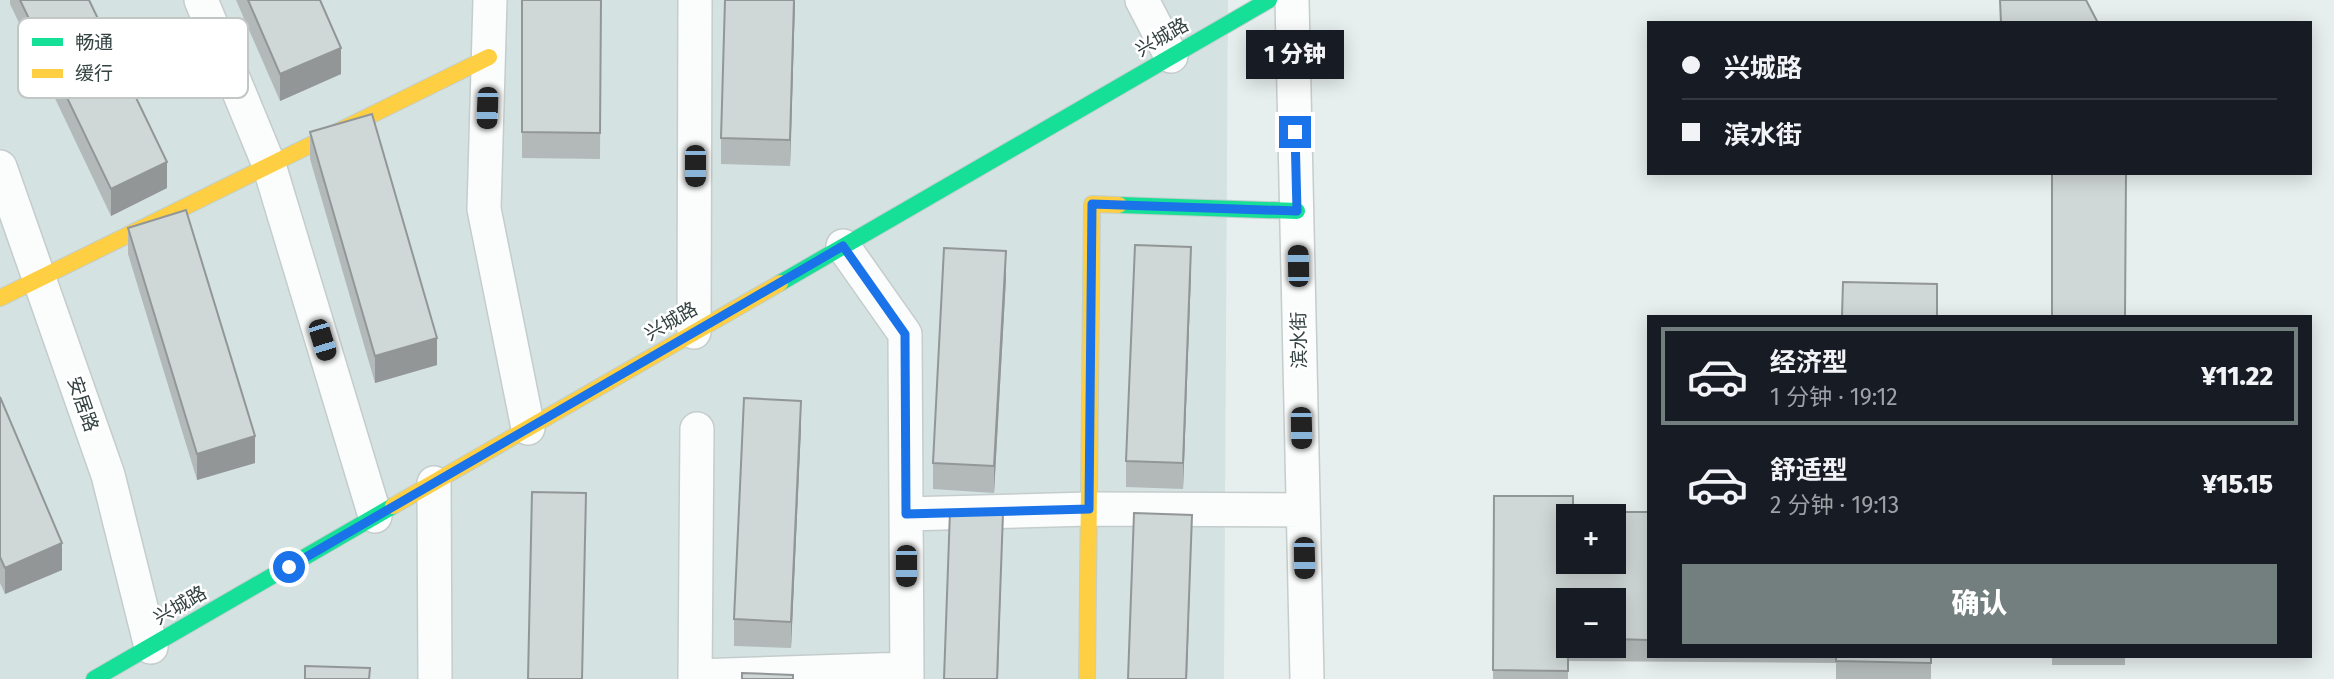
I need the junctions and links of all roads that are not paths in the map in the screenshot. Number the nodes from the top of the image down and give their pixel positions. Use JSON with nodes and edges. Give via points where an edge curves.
{"nodes":[{"id":1,"x":201,"y":0,"type":"edge"},
{"id":2,"x":490,"y":0,"type":"edge"},
{"id":3,"x":695,"y":0,"type":"edge"},
{"id":4,"x":1142,"y":0,"type":"edge"},
{"id":5,"x":1269,"y":0,"type":"edge"},
{"id":6,"x":1293,"y":0,"type":"edge"},
{"id":7,"x":208,"y":18,"type":"edge"},
{"id":8,"x":1171,"y":56,"type":"junction"},
{"id":9,"x":489,"y":57,"type":"junction"},
{"id":10,"x":241,"y":98,"type":"edge"},
{"id":11,"x":269,"y":165,"type":"junction"},
{"id":12,"x":0,"y":167,"type":"edge"},
{"id":13,"x":1297,"y":211,"type":"junction"},
{"id":14,"x":843,"y":246,"type":"junction"},
{"id":15,"x":40,"y":280,"type":"junction"},
{"id":16,"x":0,"y":298,"type":"edge"},
{"id":17,"x":694,"y":332,"type":"junction"},
{"id":18,"x":528,"y":428,"type":"junction"},
{"id":19,"x":697,"y":429,"type":"dead end"},
{"id":20,"x":434,"y":482,"type":"junction"},
{"id":21,"x":1089,"y":509,"type":"junction"},
{"id":22,"x":1303,"y":510,"type":"junction"},
{"id":23,"x":906,"y":514,"type":"junction"},
{"id":24,"x":376,"y":516,"type":"junction"},
{"id":25,"x":150,"y":646,"type":"junction"},
{"id":26,"x":906,"y":674,"type":"edge"},
{"id":27,"x":695,"y":678,"type":"edge"},
{"id":28,"x":94,"y":679,"type":"edge"},
{"id":29,"x":435,"y":679,"type":"edge"},
{"id":30,"x":1087,"y":679,"type":"edge"},
{"id":31,"x":1307,"y":679,"type":"edge"}],
"edges":[{"from":1,"to":7,"type":"street"},
{"from":2,"to":9,"type":"street"},
{"from":3,"to":17,"type":"street"},
{"from":4,"to":8,"type":"street"},
{"from":5,"to":8,"type":"street","name":"兴城路"},
{"from":6,"to":13,"type":"street","name":"滨水街"},
{"from":8,"to":14,"type":"street","name":"兴城路"},
{"from":9,"to":11,"type":"street"},
{"from":9,"to":18,"type":"street","via":[[484,209]]},
{"from":10,"to":11,"type":"street"},
{"from":11,"to":15,"type":"street"},
{"from":11,"to":24,"type":"street"},
{"from":12,"to":15,"type":"street","name":"安居路"},
{"from":13,"to":21,"type":"street","via":[[1092,204]]},
{"from":13,"to":22,"type":"street","name":"滨水街"},
{"from":14,"to":17,"type":"street","name":"兴城路"},
{"from":14,"to":23,"type":"street","via":[[905,334]]},
{"from":15,"to":16,"type":"street"},
{"from":15,"to":25,"type":"street","name":"安居路","via":[[108,475]]},
{"from":17,"to":18,"type":"street","name":"兴城路"},
{"from":18,"to":20,"type":"street","name":"兴城路"},
{"from":19,"to":27,"type":"street"},
{"from":20,"to":24,"type":"street","name":"兴城路"},
{"from":20,"to":29,"type":"street"},
{"from":21,"to":22,"type":"street"},
{"from":21,"to":23,"type":"street"},
{"from":21,"to":30,"type":"street"},
{"from":22,"to":31,"type":"street","name":"滨水街"},
{"from":23,"to":26,"type":"street"},
{"from":24,"to":25,"type":"street","name":"兴城路"},
{"from":25,"to":28,"type":"street","name":"兴城路"},
{"from":26,"to":27,"type":"street"}]}
